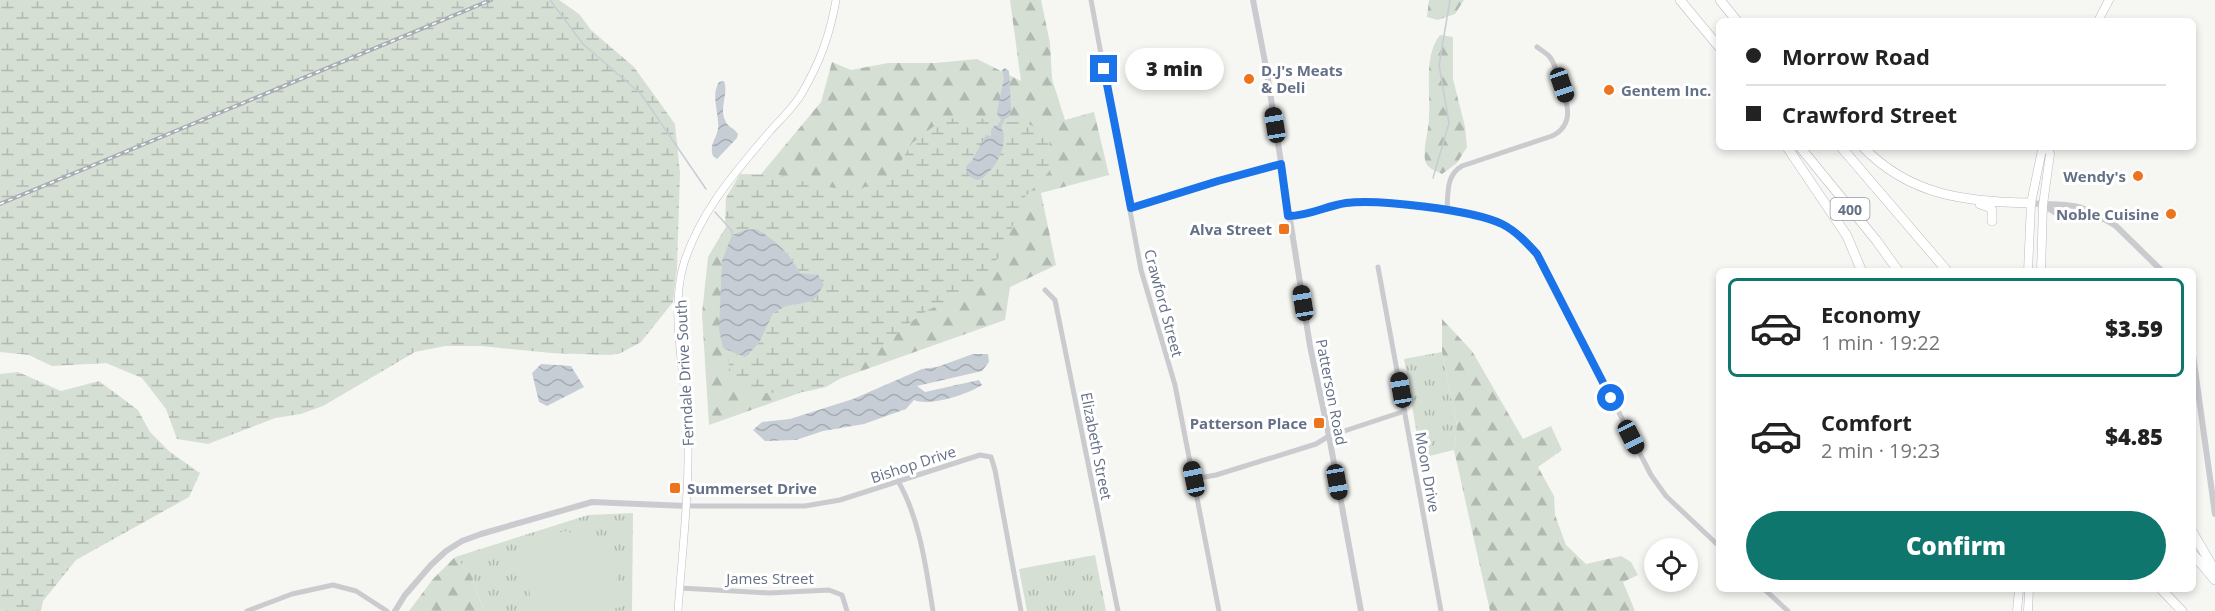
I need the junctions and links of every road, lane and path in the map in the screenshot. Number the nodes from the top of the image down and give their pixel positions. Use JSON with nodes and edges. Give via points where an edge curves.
{"nodes":[{"id":1,"x":836,"y":0,"type":"edge"},
{"id":2,"x":1091,"y":0,"type":"edge"},
{"id":3,"x":1253,"y":0,"type":"edge"},
{"id":4,"x":1680,"y":0,"type":"edge"},
{"id":5,"x":2109,"y":0,"type":"edge"},
{"id":6,"x":1722,"y":3,"type":"edge"},
{"id":7,"x":1736,"y":18,"type":"edge"},
{"id":8,"x":2100,"y":18,"type":"edge"},
{"id":9,"x":1716,"y":43,"type":"edge"},
{"id":10,"x":1537,"y":47,"type":"dead end"},
{"id":11,"x":1789,"y":150,"type":"edge"},
{"id":12,"x":1802,"y":150,"type":"edge"},
{"id":13,"x":1844,"y":150,"type":"edge"},
{"id":14,"x":1867,"y":150,"type":"edge"},
{"id":15,"x":2045,"y":150,"type":"edge"},
{"id":16,"x":2048,"y":150,"type":"edge"},
{"id":17,"x":1281,"y":164,"type":"junction"},
{"id":18,"x":1958,"y":198,"type":"junction"},
{"id":19,"x":2031,"y":203,"type":"junction"},
{"id":20,"x":2043,"y":205,"type":"junction"},
{"id":21,"x":1131,"y":208,"type":"junction"},
{"id":22,"x":1447,"y":211,"type":"junction"},
{"id":23,"x":1288,"y":216,"type":"junction"},
{"id":24,"x":1992,"y":221,"type":"dead end"},
{"id":25,"x":1378,"y":267,"type":"dead end"},
{"id":26,"x":1860,"y":268,"type":"edge"},
{"id":27,"x":1896,"y":268,"type":"edge"},
{"id":28,"x":1945,"y":268,"type":"edge"},
{"id":29,"x":2028,"y":268,"type":"edge"},
{"id":30,"x":2041,"y":268,"type":"edge"},
{"id":31,"x":2159,"y":268,"type":"edge"},
{"id":32,"x":1045,"y":290,"type":"dead end"},
{"id":33,"x":2196,"y":377,"type":"edge"},
{"id":34,"x":1405,"y":411,"type":"junction"},
{"id":35,"x":1329,"y":436,"type":"junction"},
{"id":36,"x":1194,"y":479,"type":"junction"},
{"id":37,"x":898,"y":481,"type":"junction"},
{"id":38,"x":686,"y":506,"type":"junction"},
{"id":39,"x":2215,"y":514,"type":"edge"},
{"id":40,"x":2196,"y":538,"type":"edge"},
{"id":41,"x":1716,"y":543,"type":"edge"},
{"id":42,"x":2196,"y":558,"type":"edge"},
{"id":43,"x":2215,"y":571,"type":"edge"},
{"id":44,"x":2215,"y":580,"type":"edge"},
{"id":45,"x":680,"y":588,"type":"junction"},
{"id":46,"x":1767,"y":592,"type":"edge"},
{"id":47,"x":2019,"y":592,"type":"edge"},
{"id":48,"x":2029,"y":592,"type":"edge"},
{"id":49,"x":2164,"y":592,"type":"edge"},
{"id":50,"x":247,"y":611,"type":"edge"},
{"id":51,"x":387,"y":611,"type":"edge"},
{"id":52,"x":395,"y":611,"type":"edge"},
{"id":53,"x":678,"y":611,"type":"edge"},
{"id":54,"x":847,"y":611,"type":"edge"},
{"id":55,"x":933,"y":611,"type":"edge"},
{"id":56,"x":1021,"y":611,"type":"edge"},
{"id":57,"x":1118,"y":611,"type":"edge"},
{"id":58,"x":1220,"y":611,"type":"edge"},
{"id":59,"x":1361,"y":611,"type":"edge"},
{"id":60,"x":1441,"y":611,"type":"edge"},
{"id":61,"x":1788,"y":611,"type":"edge"},
{"id":62,"x":2018,"y":611,"type":"edge"},
{"id":63,"x":2028,"y":611,"type":"edge"},
{"id":64,"x":2182,"y":611,"type":"edge"}],
"edges":[{"from":1,"to":38,"type":"main road","name":"Ferndale Drive South","via":[[825,48],[801,95],[721,190],[699,224],[684,265],[678,314],[688,423]]},
{"from":2,"to":21,"type":"street","name":"Crawford Street"},
{"from":3,"to":17,"type":"street","name":"Patterson Road"},
{"from":4,"to":9,"type":"highway"},
{"from":5,"to":8,"type":"main road"},
{"from":6,"to":7,"type":"highway"},
{"from":10,"to":22,"type":"street","via":[[1554,64],[1569,106],[1565,124],[1552,136],[1455,170],[1449,181]]},
{"from":11,"to":26,"type":"highway","via":[[1847,236]]},
{"from":12,"to":27,"type":"highway","number":"400"},
{"from":13,"to":28,"type":"highway","number":"400"},
{"from":14,"to":18,"type":"highway","via":[[1903,179]]},
{"from":15,"to":19,"type":"main road"},
{"from":16,"to":20,"type":"main road"},
{"from":17,"to":21,"type":"street"},
{"from":17,"to":23,"type":"street","name":"Patterson Road"},
{"from":18,"to":19,"type":"highway"},
{"from":18,"to":24,"type":"highway","via":[[1989,207]]},
{"from":19,"to":20,"type":"street"},
{"from":19,"to":29,"type":"main road"},
{"from":20,"to":30,"type":"main road"},
{"from":20,"to":31,"type":"street","via":[[2056,213],[2095,216],[2116,225]]},
{"from":21,"to":36,"type":"street","name":"Crawford Street","via":[[1141,270],[1174,385]]},
{"from":22,"to":23,"type":"street","via":[[1364,202]]},
{"from":22,"to":41,"type":"street","via":[[1503,224],[1537,254],[1651,475],[1666,496]]},
{"from":23,"to":35,"type":"street","name":"Patterson Road"},
{"from":25,"to":34,"type":"street","name":"Moon Drive"},
{"from":32,"to":57,"type":"street","name":"Elizabeth Street","via":[[1055,300]]},
{"from":33,"to":39,"type":"street"},
{"from":34,"to":35,"type":"street"},
{"from":34,"to":60,"type":"street","name":"Moon Drive"},
{"from":35,"to":36,"type":"street","via":[[1316,444]]},
{"from":35,"to":59,"type":"street","name":"Patterson Road"},
{"from":36,"to":58,"type":"street","name":"Crawford Street"},
{"from":37,"to":38,"type":"street","name":"Bishop Drive","via":[[840,500],[805,506]]},
{"from":37,"to":55,"type":"street","via":[[924,554]]},
{"from":37,"to":56,"type":"street","name":"Bishop Drive","via":[[980,455],[991,457]]},
{"from":38,"to":45,"type":"main road","name":"Ferndale Drive South"},
{"from":38,"to":52,"type":"street","via":[[592,502],[481,534],[446,551]]},
{"from":40,"to":43,"type":"highway"},
{"from":42,"to":44,"type":"highway"},
{"from":45,"to":53,"type":"main road","name":"Ferndale Drive South"},
{"from":45,"to":54,"type":"street","name":"James Street","via":[[829,590],[842,595]]},
{"from":46,"to":61,"type":"street"},
{"from":47,"to":62,"type":"main road"},
{"from":48,"to":63,"type":"main road"},
{"from":49,"to":64,"type":"highway"},
{"from":50,"to":51,"type":"street","via":[[291,594],[333,585],[356,591]]}]}
